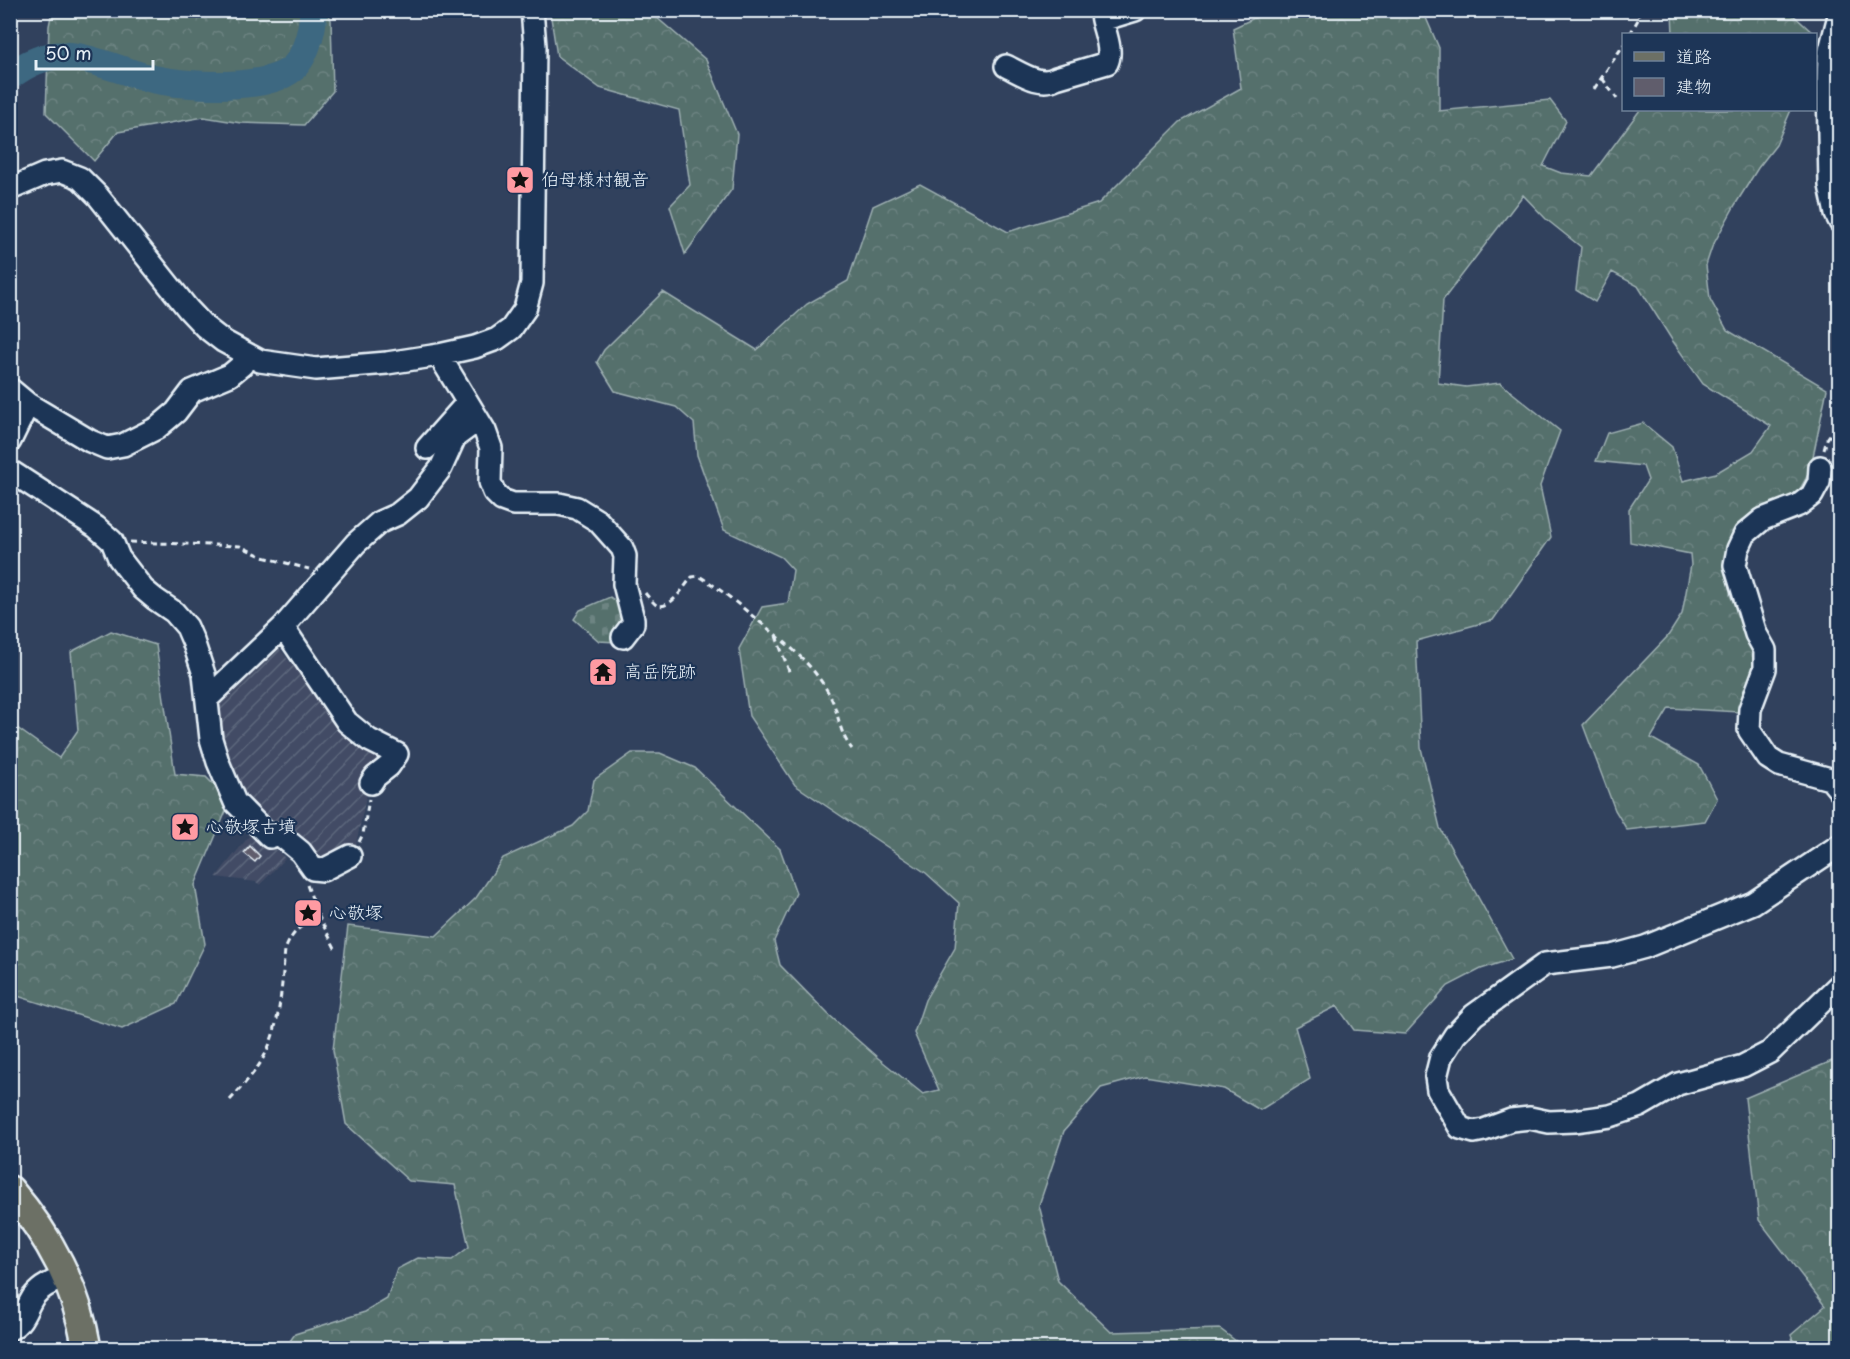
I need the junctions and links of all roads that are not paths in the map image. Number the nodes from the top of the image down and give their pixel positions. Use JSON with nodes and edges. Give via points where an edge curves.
{"nodes":[{"id":1,"x":532,"y":10,"type":"edge"},
{"id":2,"x":1135,"y":10,"type":"edge"},
{"id":3,"x":1839,"y":12,"type":"edge"},
{"id":4,"x":1101,"y":15,"type":"edge"},
{"id":5,"x":1006,"y":66,"type":"dead end"},
{"id":6,"x":10,"y":189,"type":"edge"},
{"id":7,"x":1839,"y":222,"type":"edge"},
{"id":8,"x":246,"y":355,"type":"junction"},
{"id":9,"x":438,"y":355,"type":"junction"},
{"id":10,"x":10,"y":389,"type":"edge"},
{"id":11,"x":28,"y":404,"type":"junction"},
{"id":12,"x":472,"y":412,"type":"junction"},
{"id":13,"x":10,"y":441,"type":"edge"},
{"id":14,"x":427,"y":448,"type":"dead end"},
{"id":15,"x":1821,"y":467,"type":"road end"},
{"id":16,"x":10,"y":471,"type":"edge"},
{"id":17,"x":284,"y":627,"type":"junction"},
{"id":18,"x":623,"y":637,"type":"dead end"},
{"id":19,"x":207,"y":699,"type":"junction"},
{"id":20,"x":371,"y":783,"type":"road end"},
{"id":21,"x":1839,"y":791,"type":"edge"},
{"id":22,"x":1839,"y":845,"type":"edge"},
{"id":23,"x":350,"y":856,"type":"road end"},
{"id":24,"x":1839,"y":984,"type":"edge"},
{"id":25,"x":10,"y":1190,"type":"edge"},
{"id":26,"x":66,"y":1276,"type":"junction"},
{"id":27,"x":10,"y":1329,"type":"edge"},
{"id":28,"x":87,"y":1348,"type":"edge"}],
"edges":[{"from":1,"to":9,"type":"street","via":[[535,45],[532,283],[525,309],[512,328],[496,339]]},
{"from":2,"to":4,"type":"street"},
{"from":3,"to":7,"type":"street","via":[[1829,54],[1828,83],[1830,185]]},
{"from":4,"to":5,"type":"street","via":[[1109,50],[1107,63],[1050,82],[1038,81]]},
{"from":6,"to":8,"type":"street","via":[[62,171],[80,178],[188,309],[205,327]]},
{"from":8,"to":9,"type":"street","via":[[260,361],[316,369]]},
{"from":8,"to":11,"type":"street","via":[[230,375],[192,391],[157,428],[123,445],[107,448],[90,441]]},
{"from":9,"to":12,"type":"street"},
{"from":10,"to":11,"type":"street"},
{"from":11,"to":13,"type":"street"},
{"from":12,"to":14,"type":"street"},
{"from":12,"to":17,"type":"street","via":[[441,468],[417,498],[356,543]]},
{"from":12,"to":18,"type":"street","via":[[491,448],[490,482],[502,500],[577,508],[598,521],[622,548],[626,564],[624,584],[633,619]]},
{"from":15,"to":21,"type":"street","via":[[1812,495],[1799,505],[1762,519],[1745,534],[1735,565],[1756,634],[1765,650],[1765,669],[1750,709],[1749,730],[1768,758],[1779,765],[1830,779]]},
{"from":16,"to":19,"type":"street","via":[[96,526],[112,541],[143,589],[174,612],[193,641]]},
{"from":17,"to":19,"type":"street"},
{"from":17,"to":20,"type":"street","via":[[347,722],[369,740],[397,754]]},
{"from":19,"to":23,"type":"street","via":[[211,739],[235,802],[270,837],[279,834],[301,852],[313,868],[323,870]]},
{"from":22,"to":24,"type":"street","via":[[1753,903],[1645,947],[1612,956],[1545,964],[1474,1015],[1455,1035],[1441,1057],[1436,1077],[1438,1090],[1460,1128],[1474,1132],[1510,1120],[1530,1118],[1549,1122],[1610,1116],[1640,1106],[1678,1084],[1743,1066],[1770,1052]]},
{"from":25,"to":26,"type":"main road","via":[[37,1223]]},
{"from":26,"to":27,"type":"street","via":[[39,1291],[22,1320]]},
{"from":26,"to":28,"type":"main road"}]}
